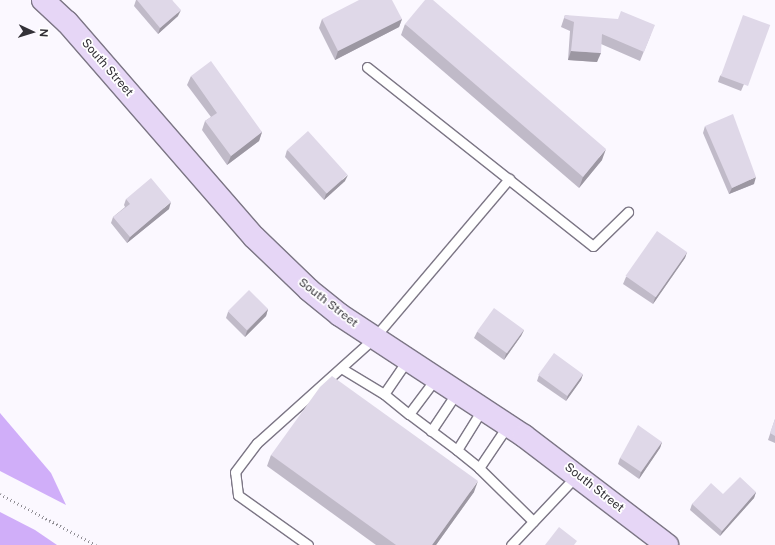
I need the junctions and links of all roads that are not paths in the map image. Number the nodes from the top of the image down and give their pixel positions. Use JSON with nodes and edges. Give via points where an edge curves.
{"nodes":[{"id":1,"x":43,"y":0,"type":"edge"},
{"id":2,"x":367,"y":68,"type":"dead end"},
{"id":3,"x":509,"y":179,"type":"junction"},
{"id":4,"x":628,"y":212,"type":"dead end"},
{"id":5,"x":374,"y":338,"type":"junction"},
{"id":6,"x":408,"y":359,"type":"junction"},
{"id":7,"x":341,"y":368,"type":"junction"},
{"id":8,"x":437,"y":377,"type":"junction"},
{"id":9,"x":458,"y":391,"type":"junction"},
{"id":10,"x":384,"y":394,"type":"junction"},
{"id":11,"x":484,"y":407,"type":"junction"},
{"id":12,"x":409,"y":414,"type":"junction"},
{"id":13,"x":508,"y":425,"type":"junction"},
{"id":14,"x":431,"y":431,"type":"junction"},
{"id":15,"x":458,"y":450,"type":"junction"},
{"id":16,"x":479,"y":468,"type":"junction"},
{"id":17,"x":577,"y":475,"type":"junction"},
{"id":18,"x":533,"y":521,"type":"junction"},
{"id":19,"x":308,"y":545,"type":"edge"},
{"id":20,"x":511,"y":545,"type":"edge"},
{"id":21,"x":667,"y":545,"type":"edge"}],
"edges":[{"from":1,"to":5,"type":"street","name":"South Street","via":[[67,22],[283,267],[340,315]]},
{"from":2,"to":3,"type":"lane"},
{"from":3,"to":4,"type":"lane","via":[[593,246]]},
{"from":3,"to":5,"type":"lane"},
{"from":5,"to":6,"type":"street","name":"South Street"},
{"from":5,"to":7,"type":"lane"},
{"from":6,"to":8,"type":"street","name":"South Street"},
{"from":6,"to":10,"type":"lane"},
{"from":7,"to":10,"type":"lane"},
{"from":7,"to":19,"type":"lane","via":[[257,443],[234,472],[238,495]]},
{"from":8,"to":9,"type":"street","name":"South Street"},
{"from":8,"to":12,"type":"lane"},
{"from":9,"to":11,"type":"street","name":"South Street"},
{"from":9,"to":14,"type":"lane"},
{"from":10,"to":12,"type":"lane"},
{"from":11,"to":13,"type":"street","name":"South Street"},
{"from":11,"to":15,"type":"lane"},
{"from":12,"to":14,"type":"lane"},
{"from":13,"to":16,"type":"lane"},
{"from":13,"to":17,"type":"street","name":"South Street"},
{"from":14,"to":15,"type":"lane"},
{"from":15,"to":16,"type":"lane"},
{"from":16,"to":18,"type":"lane"},
{"from":17,"to":18,"type":"lane"},
{"from":17,"to":21,"type":"street","name":"South Street"},
{"from":18,"to":20,"type":"lane"}]}
